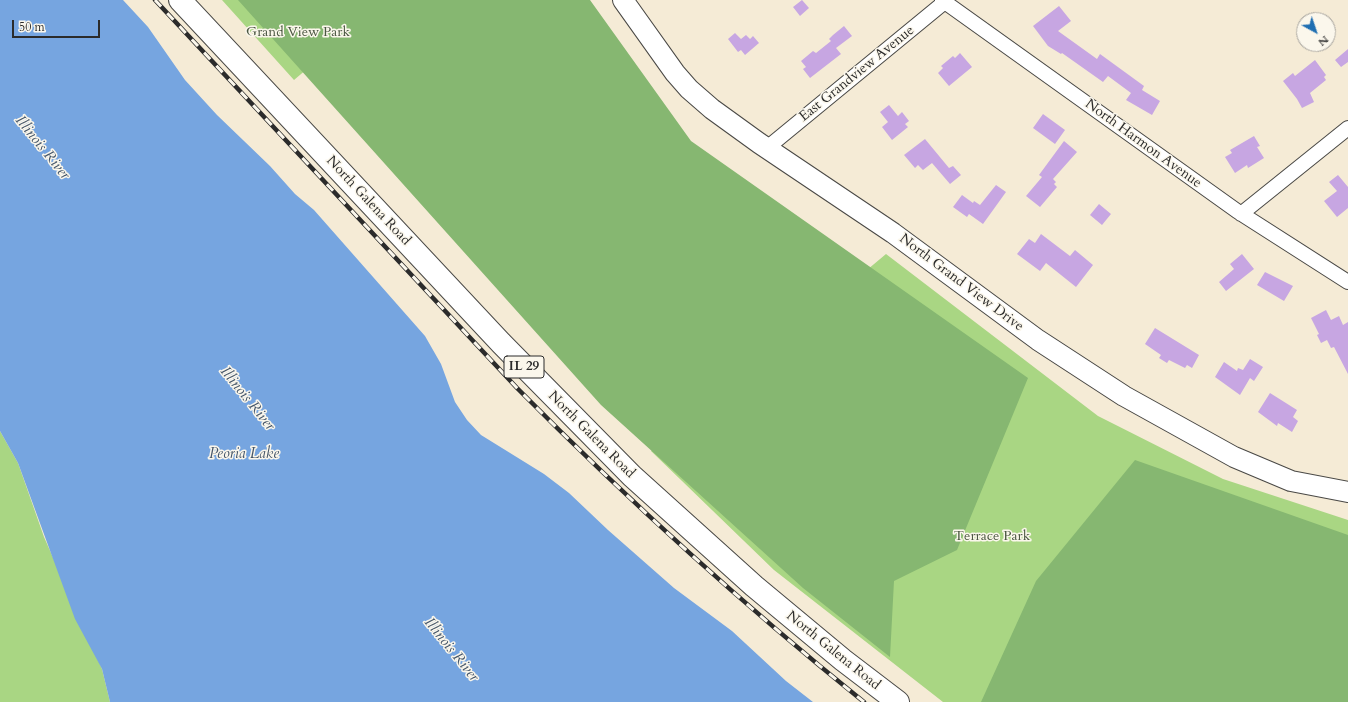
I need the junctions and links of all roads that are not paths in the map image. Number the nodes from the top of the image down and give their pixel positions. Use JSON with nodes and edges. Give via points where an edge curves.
{"nodes":[{"id":1,"x":180,"y":0,"type":"edge"},
{"id":2,"x":623,"y":0,"type":"edge"},
{"id":3,"x":945,"y":1,"type":"edge"},
{"id":4,"x":1348,"y":128,"type":"edge"},
{"id":5,"x":767,"y":148,"type":"junction"},
{"id":6,"x":1241,"y":214,"type":"junction"},
{"id":7,"x":1348,"y":282,"type":"edge"},
{"id":8,"x":1348,"y":492,"type":"edge"},
{"id":9,"x":898,"y":702,"type":"edge"}],
"edges":[{"from":1,"to":9,"type":"main road","name":"North Galena Road","number":"IL 29","via":[[501,343],[628,472],[754,586]]},
{"from":2,"to":5,"type":"street","name":"North Grand View Drive","via":[[689,89],[712,109]]},
{"from":3,"to":5,"type":"street","name":"East Grandview Avenue"},
{"from":3,"to":6,"type":"street","name":"North Harmon Avenue"},
{"from":4,"to":6,"type":"street"},
{"from":5,"to":8,"type":"street","name":"North Grand View Drive","via":[[893,233],[1038,340],[1124,396],[1213,447],[1256,468],[1299,484]]},
{"from":6,"to":7,"type":"street","name":"North Harmon Avenue"}]}
